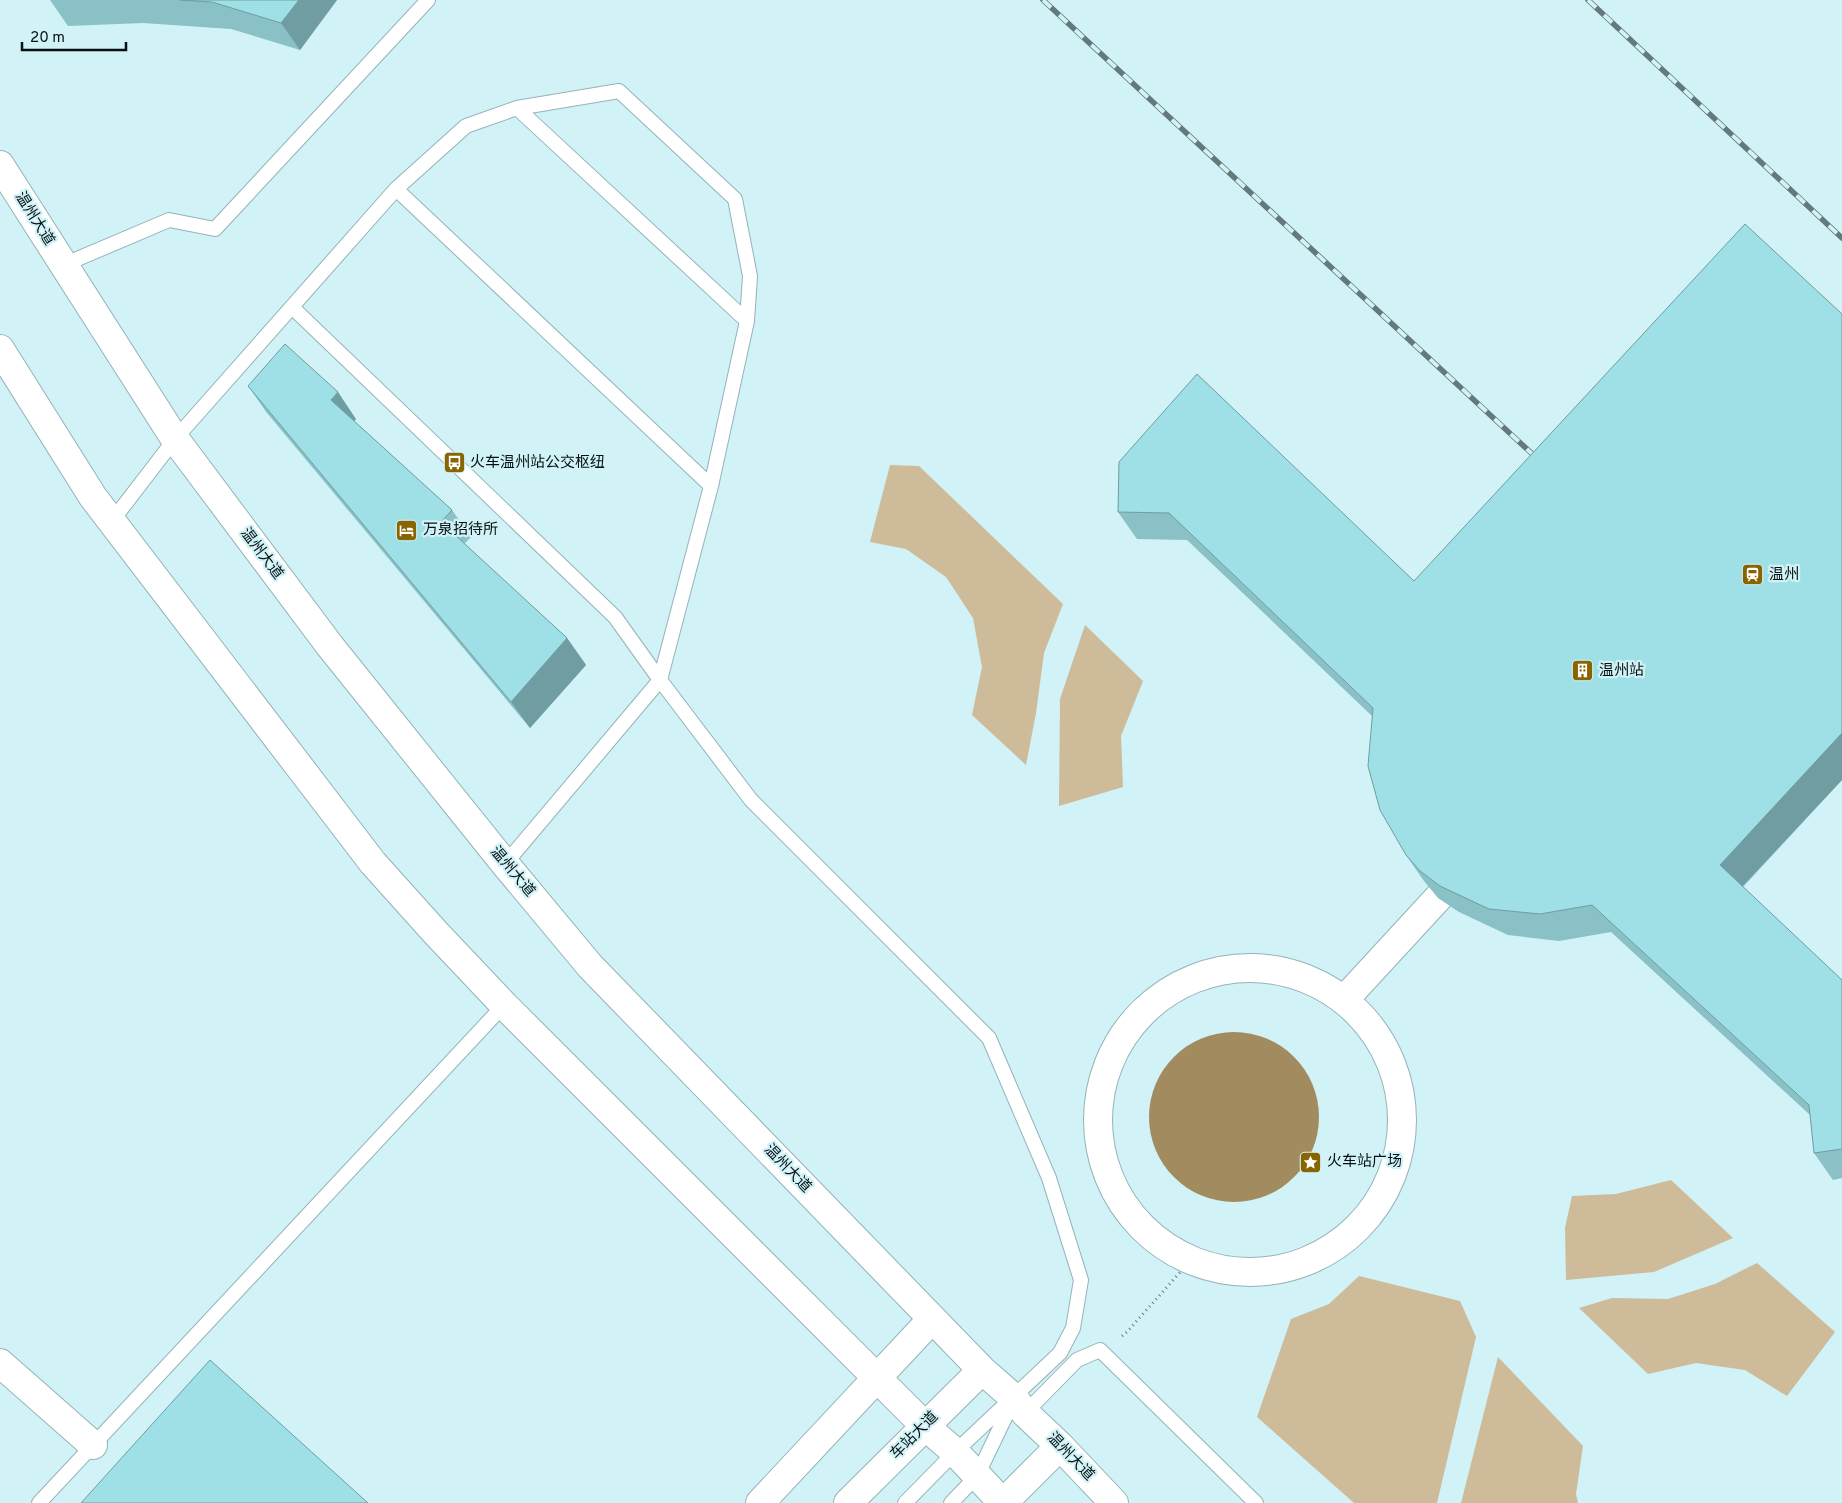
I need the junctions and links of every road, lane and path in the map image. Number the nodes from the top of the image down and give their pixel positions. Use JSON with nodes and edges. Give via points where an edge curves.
{"nodes":[{"id":1,"x":428,"y":0,"type":"edge"},
{"id":2,"x":517,"y":108,"type":"junction"},
{"id":3,"x":0,"y":165,"type":"edge"},
{"id":4,"x":396,"y":189,"type":"junction"},
{"id":5,"x":63,"y":265,"type":"junction"},
{"id":6,"x":293,"y":308,"type":"junction"},
{"id":7,"x":747,"y":321,"type":"junction"},
{"id":8,"x":0,"y":349,"type":"edge"},
{"id":9,"x":175,"y":439,"type":"junction"},
{"id":10,"x":711,"y":486,"type":"junction"},
{"id":11,"x":112,"y":521,"type":"junction"},
{"id":12,"x":660,"y":680,"type":"junction"},
{"id":13,"x":505,"y":864,"type":"junction"},
{"id":14,"x":1438,"y":898,"type":"edge"},
{"id":15,"x":1344,"y":1000,"type":"junction"},
{"id":16,"x":504,"y":1006,"type":"junction"},
{"id":17,"x":1190,"y":1261,"type":"junction"},
{"id":18,"x":932,"y":1319,"type":"junction"},
{"id":19,"x":1100,"y":1350,"type":"junction"},
{"id":20,"x":0,"y":1363,"type":"edge"},
{"id":21,"x":982,"y":1370,"type":"junction"},
{"id":22,"x":876,"y":1377,"type":"junction"},
{"id":23,"x":1020,"y":1405,"type":"junction"},
{"id":24,"x":925,"y":1426,"type":"junction"},
{"id":25,"x":93,"y":1445,"type":"junction"},
{"id":26,"x":1060,"y":1446,"type":"junction"},
{"id":27,"x":955,"y":1452,"type":"junction"},
{"id":28,"x":978,"y":1476,"type":"junction"},
{"id":29,"x":39,"y":1503,"type":"edge"},
{"id":30,"x":760,"y":1503,"type":"edge"},
{"id":31,"x":848,"y":1503,"type":"edge"},
{"id":32,"x":905,"y":1503,"type":"edge"},
{"id":33,"x":951,"y":1503,"type":"edge"},
{"id":34,"x":1003,"y":1503,"type":"edge"},
{"id":35,"x":1114,"y":1503,"type":"edge"},
{"id":36,"x":1256,"y":1503,"type":"edge"}],
"edges":[{"from":1,"to":5,"type":"lane","via":[[215,229],[169,220]]},
{"from":2,"to":4,"type":"lane","via":[[466,126]]},
{"from":2,"to":7,"type":"lane"},
{"from":2,"to":7,"type":"lane","via":[[619,91],[734,199],[750,276]]},
{"from":3,"to":5,"type":"main road","name":"温州大道"},
{"from":4,"to":6,"type":"lane"},
{"from":4,"to":10,"type":"lane"},
{"from":5,"to":9,"type":"main road","name":"温州大道"},
{"from":6,"to":9,"type":"lane"},
{"from":6,"to":12,"type":"lane","via":[[615,618]]},
{"from":7,"to":10,"type":"lane"},
{"from":8,"to":11,"type":"main road"},
{"from":9,"to":11,"type":"lane"},
{"from":9,"to":13,"type":"main road","name":"温州大道","via":[[330,646]]},
{"from":10,"to":12,"type":"lane"},
{"from":11,"to":16,"type":"main road","via":[[373,862]]},
{"from":12,"to":13,"type":"lane"},
{"from":12,"to":23,"type":"lane","via":[[751,800],[989,1038],[1049,1178],[1081,1280],[1073,1328],[1060,1354]]},
{"from":13,"to":18,"type":"main road","name":"温州大道","via":[[590,966]]},
{"from":14,"to":15,"type":"main road"},
{"from":15,"to":17,"type":"main road","via":[[1393,1064],[1404,1122],[1392,1181],[1358,1230],[1308,1263],[1249,1274]]},
{"from":15,"to":17,"type":"main road","via":[[1311,979],[1252,966],[1194,977],[1143,1009],[1109,1058],[1097,1117],[1107,1174],[1140,1226]]},
{"from":16,"to":22,"type":"main road"},
{"from":16,"to":25,"type":"lane"},
{"from":17,"to":19,"type":"path","via":[[1127,1332]]},
{"from":18,"to":21,"type":"main road","name":"温州大道"},
{"from":18,"to":22,"type":"main road"},
{"from":19,"to":23,"type":"lane","via":[[1077,1360]]},
{"from":19,"to":36,"type":"lane"},
{"from":20,"to":25,"type":"main road"},
{"from":21,"to":23,"type":"main road","name":"温州大道"},
{"from":21,"to":24,"type":"main road","name":"车站大道"},
{"from":22,"to":24,"type":"main road"},
{"from":22,"to":30,"type":"main road"},
{"from":23,"to":26,"type":"main road","name":"温州大道"},
{"from":23,"to":27,"type":"lane"},
{"from":23,"to":28,"type":"lane"},
{"from":24,"to":27,"type":"main road"},
{"from":24,"to":31,"type":"main road","name":"车站大道"},
{"from":25,"to":29,"type":"lane"},
{"from":26,"to":34,"type":"main road"},
{"from":26,"to":35,"type":"main road","name":"温州大道"},
{"from":27,"to":28,"type":"main road"},
{"from":27,"to":32,"type":"lane"},
{"from":28,"to":33,"type":"lane"},
{"from":28,"to":34,"type":"main road"}]}
